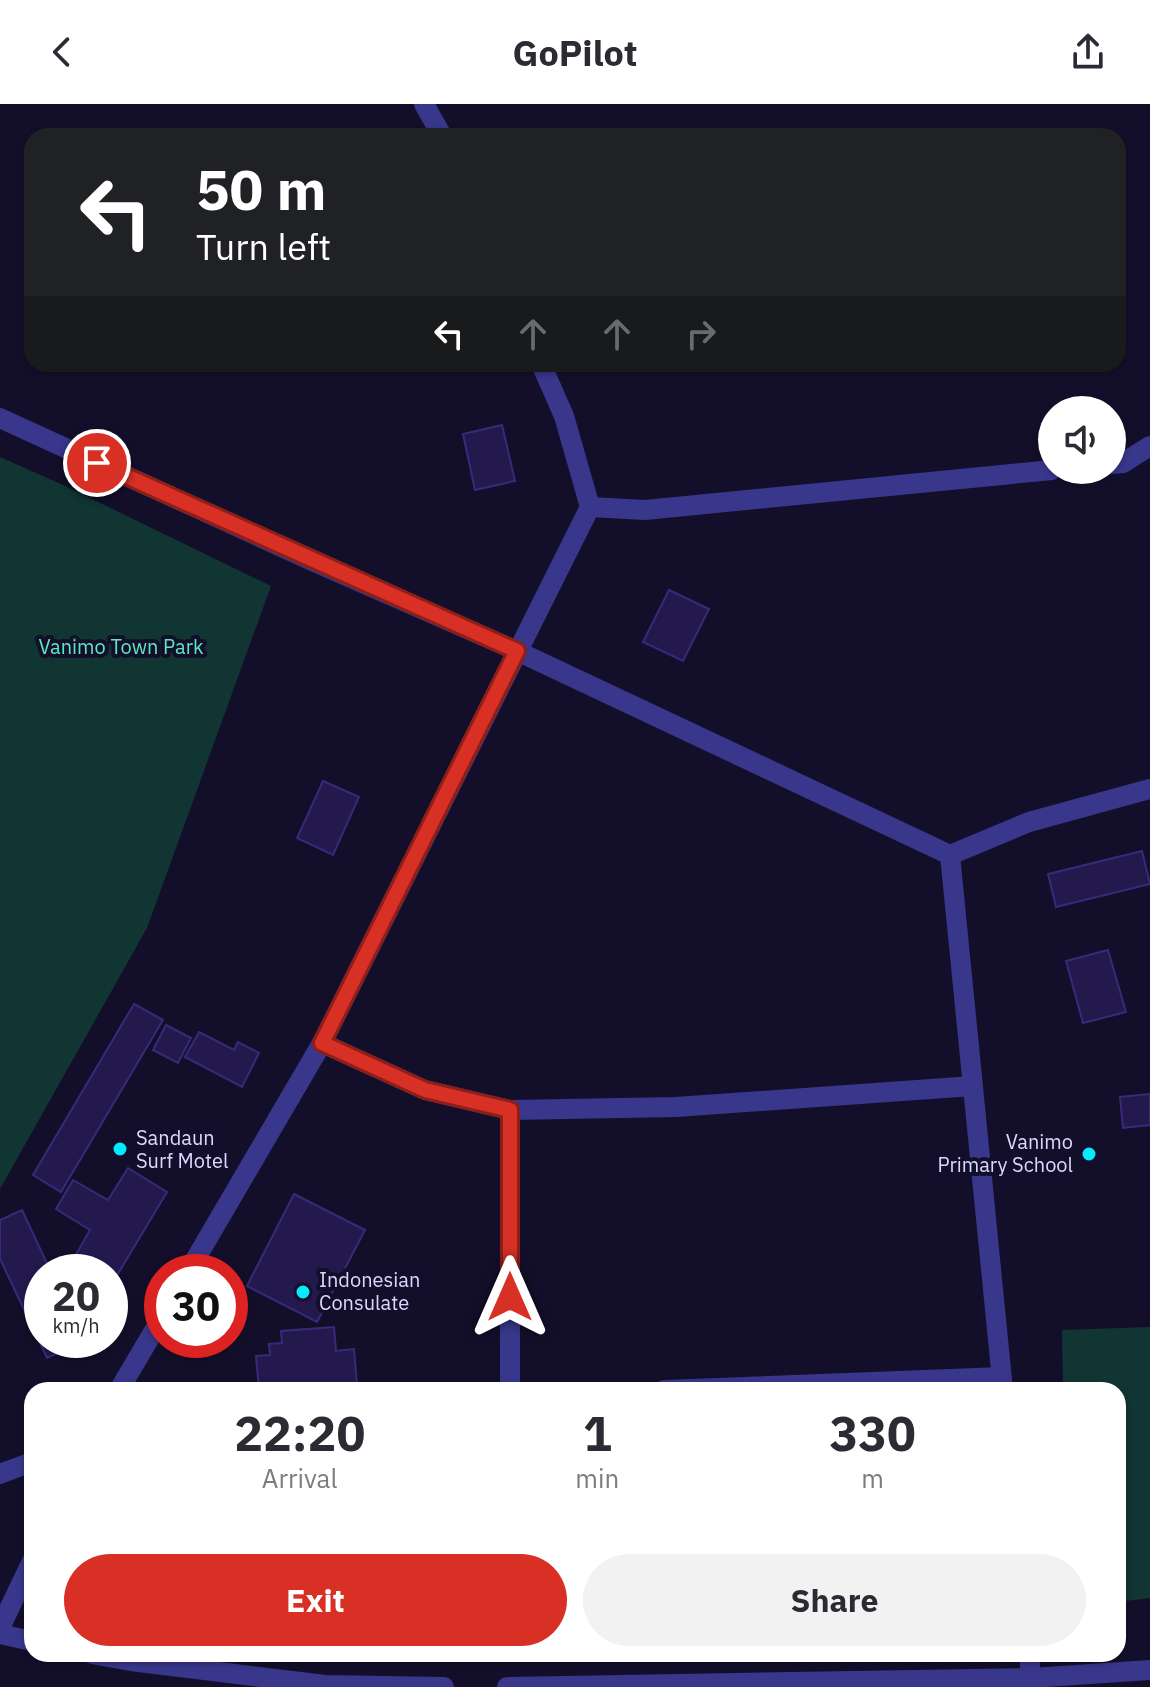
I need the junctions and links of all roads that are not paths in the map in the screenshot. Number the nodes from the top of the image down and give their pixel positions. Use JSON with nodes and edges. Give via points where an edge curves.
{"nodes":[{"id":1,"x":424,"y":104,"type":"edge"},
{"id":2,"x":438,"y":128,"type":"edge"},
{"id":3,"x":545,"y":372,"type":"edge"},
{"id":4,"x":0,"y":418,"type":"edge"},
{"id":5,"x":1150,"y":446,"type":"edge"},
{"id":6,"x":1126,"y":458,"type":"edge"},
{"id":7,"x":1150,"y":461,"type":"edge"},
{"id":8,"x":1126,"y":462,"type":"edge"},
{"id":9,"x":1038,"y":471,"type":"edge"},
{"id":10,"x":590,"y":507,"type":"junction"},
{"id":11,"x":517,"y":651,"type":"junction"},
{"id":12,"x":1150,"y":789,"type":"edge"},
{"id":13,"x":950,"y":855,"type":"junction"},
{"id":14,"x":322,"y":1043,"type":"junction"},
{"id":15,"x":973,"y":1086,"type":"junction"},
{"id":16,"x":510,"y":1110,"type":"junction"},
{"id":17,"x":199,"y":1254,"type":"edge"},
{"id":18,"x":144,"y":1348,"type":"edge"},
{"id":19,"x":124,"y":1382,"type":"edge"},
{"id":20,"x":510,"y":1382,"type":"edge"},
{"id":21,"x":1003,"y":1382,"type":"edge"},
{"id":22,"x":24,"y":1465,"type":"edge"},
{"id":23,"x":0,"y":1474,"type":"edge"},
{"id":24,"x":24,"y":1578,"type":"edge"},
{"id":25,"x":0,"y":1631,"type":"edge"},
{"id":26,"x":24,"y":1638,"type":"edge"},
{"id":27,"x":139,"y":1662,"type":"edge"},
{"id":28,"x":1030,"y":1662,"type":"edge"},
{"id":29,"x":1150,"y":1670,"type":"edge"},
{"id":30,"x":1031,"y":1678,"type":"junction"},
{"id":31,"x":444,"y":1687,"type":"edge"},
{"id":32,"x":507,"y":1687,"type":"edge"}],
"edges":[{"from":1,"to":2,"type":"street"},
{"from":3,"to":10,"type":"street","via":[[564,416]]},
{"from":4,"to":11,"type":"street"},
{"from":5,"to":6,"type":"street"},
{"from":7,"to":8,"type":"street"},
{"from":9,"to":10,"type":"street","via":[[645,510]]},
{"from":10,"to":11,"type":"street"},
{"from":11,"to":13,"type":"street"},
{"from":11,"to":14,"type":"street"},
{"from":12,"to":13,"type":"street","via":[[1029,822]]},
{"from":13,"to":15,"type":"street"},
{"from":14,"to":16,"type":"street","via":[[425,1090]]},
{"from":14,"to":17,"type":"street"},
{"from":15,"to":16,"type":"street","via":[[676,1107]]},
{"from":15,"to":21,"type":"street"},
{"from":16,"to":20,"type":"street"},
{"from":18,"to":19,"type":"street"},
{"from":22,"to":23,"type":"street"},
{"from":24,"to":25,"type":"street"},
{"from":25,"to":26,"type":"street"},
{"from":27,"to":31,"type":"street","via":[[325,1685]]},
{"from":28,"to":30,"type":"street"},
{"from":29,"to":30,"type":"street"},
{"from":30,"to":32,"type":"street"}]}
